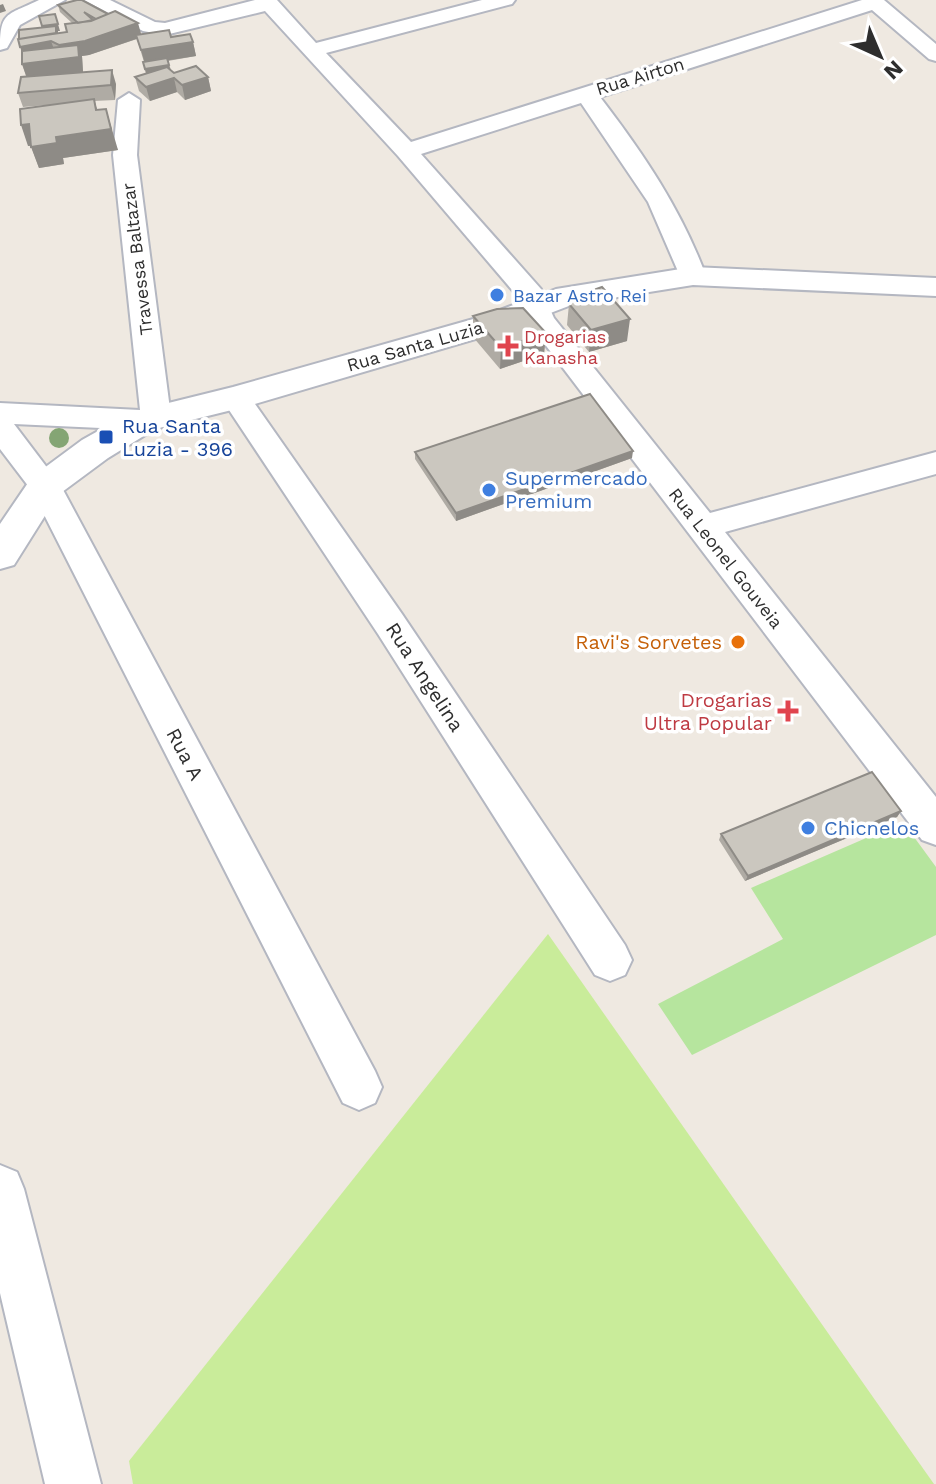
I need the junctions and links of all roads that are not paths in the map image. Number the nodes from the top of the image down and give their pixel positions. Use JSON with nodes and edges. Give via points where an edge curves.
{"nodes":[{"id":1,"x":55,"y":0,"type":"edge"},
{"id":2,"x":94,"y":0,"type":"edge"},
{"id":3,"x":505,"y":0,"type":"edge"},
{"id":4,"x":874,"y":1,"type":"edge"},
{"id":5,"x":267,"y":2,"type":"edge"},
{"id":6,"x":0,"y":44,"type":"edge"},
{"id":7,"x":312,"y":50,"type":"junction"},
{"id":8,"x":936,"y":55,"type":"edge"},
{"id":9,"x":585,"y":93,"type":"junction"},
{"id":10,"x":129,"y":100,"type":"dead end"},
{"id":11,"x":406,"y":151,"type":"junction"},
{"id":12,"x":693,"y":276,"type":"junction"},
{"id":13,"x":936,"y":287,"type":"edge"},
{"id":14,"x":537,"y":306,"type":"junction"},
{"id":15,"x":236,"y":398,"type":"junction"},
{"id":16,"x":0,"y":413,"type":"edge"},
{"id":17,"x":150,"y":418,"type":"junction"},
{"id":18,"x":0,"y":427,"type":"edge"},
{"id":19,"x":936,"y":463,"type":"edge"},
{"id":20,"x":45,"y":486,"type":"junction"},
{"id":21,"x":702,"y":527,"type":"junction"},
{"id":22,"x":0,"y":555,"type":"edge"},
{"id":23,"x":930,"y":810,"type":"edge"},
{"id":24,"x":610,"y":960,"type":"dead end"},
{"id":25,"x":359,"y":1087,"type":"dead end"},
{"id":26,"x":0,"y":1189,"type":"edge"},
{"id":27,"x":73,"y":1484,"type":"edge"}],
"edges":[{"from":1,"to":6,"type":"street","via":[[12,21]]},
{"from":2,"to":5,"type":"street","via":[[155,28]]},
{"from":3,"to":7,"type":"street"},
{"from":4,"to":8,"type":"street"},
{"from":4,"to":9,"type":"street","name":"Rua Airton"},
{"from":5,"to":7,"type":"street","name":"Rua Leonel Gouveia"},
{"from":7,"to":11,"type":"street","name":"Rua Leonel Gouveia"},
{"from":9,"to":11,"type":"street","name":"Rua Airton"},
{"from":9,"to":12,"type":"street","via":[[660,195]]},
{"from":10,"to":17,"type":"street","name":"Travessa Baltazar","via":[[125,155]]},
{"from":11,"to":14,"type":"street","name":"Rua Leonel Gouveia"},
{"from":12,"to":13,"type":"main road","name":"Rua Santa Luzia"},
{"from":12,"to":14,"type":"main road","name":"Rua Santa Luzia","via":[[567,296]]},
{"from":14,"to":15,"type":"main road","name":"Rua Santa Luzia"},
{"from":14,"to":21,"type":"street","name":"Rua Leonel Gouveia","via":[[541,320]]},
{"from":15,"to":17,"type":"main road","name":"Rua Santa Luzia"},
{"from":15,"to":24,"type":"street","name":"Rua Angelina"},
{"from":16,"to":17,"type":"street"},
{"from":17,"to":20,"type":"main road","name":"Rua Santa Luzia"},
{"from":18,"to":20,"type":"street","name":"Rua A"},
{"from":19,"to":21,"type":"street"},
{"from":20,"to":22,"type":"main road","name":"Rua Santa Luzia"},
{"from":20,"to":25,"type":"street","name":"Rua A"},
{"from":21,"to":23,"type":"street","name":"Rua Leonel Gouveia"},
{"from":26,"to":27,"type":"street"}]}
